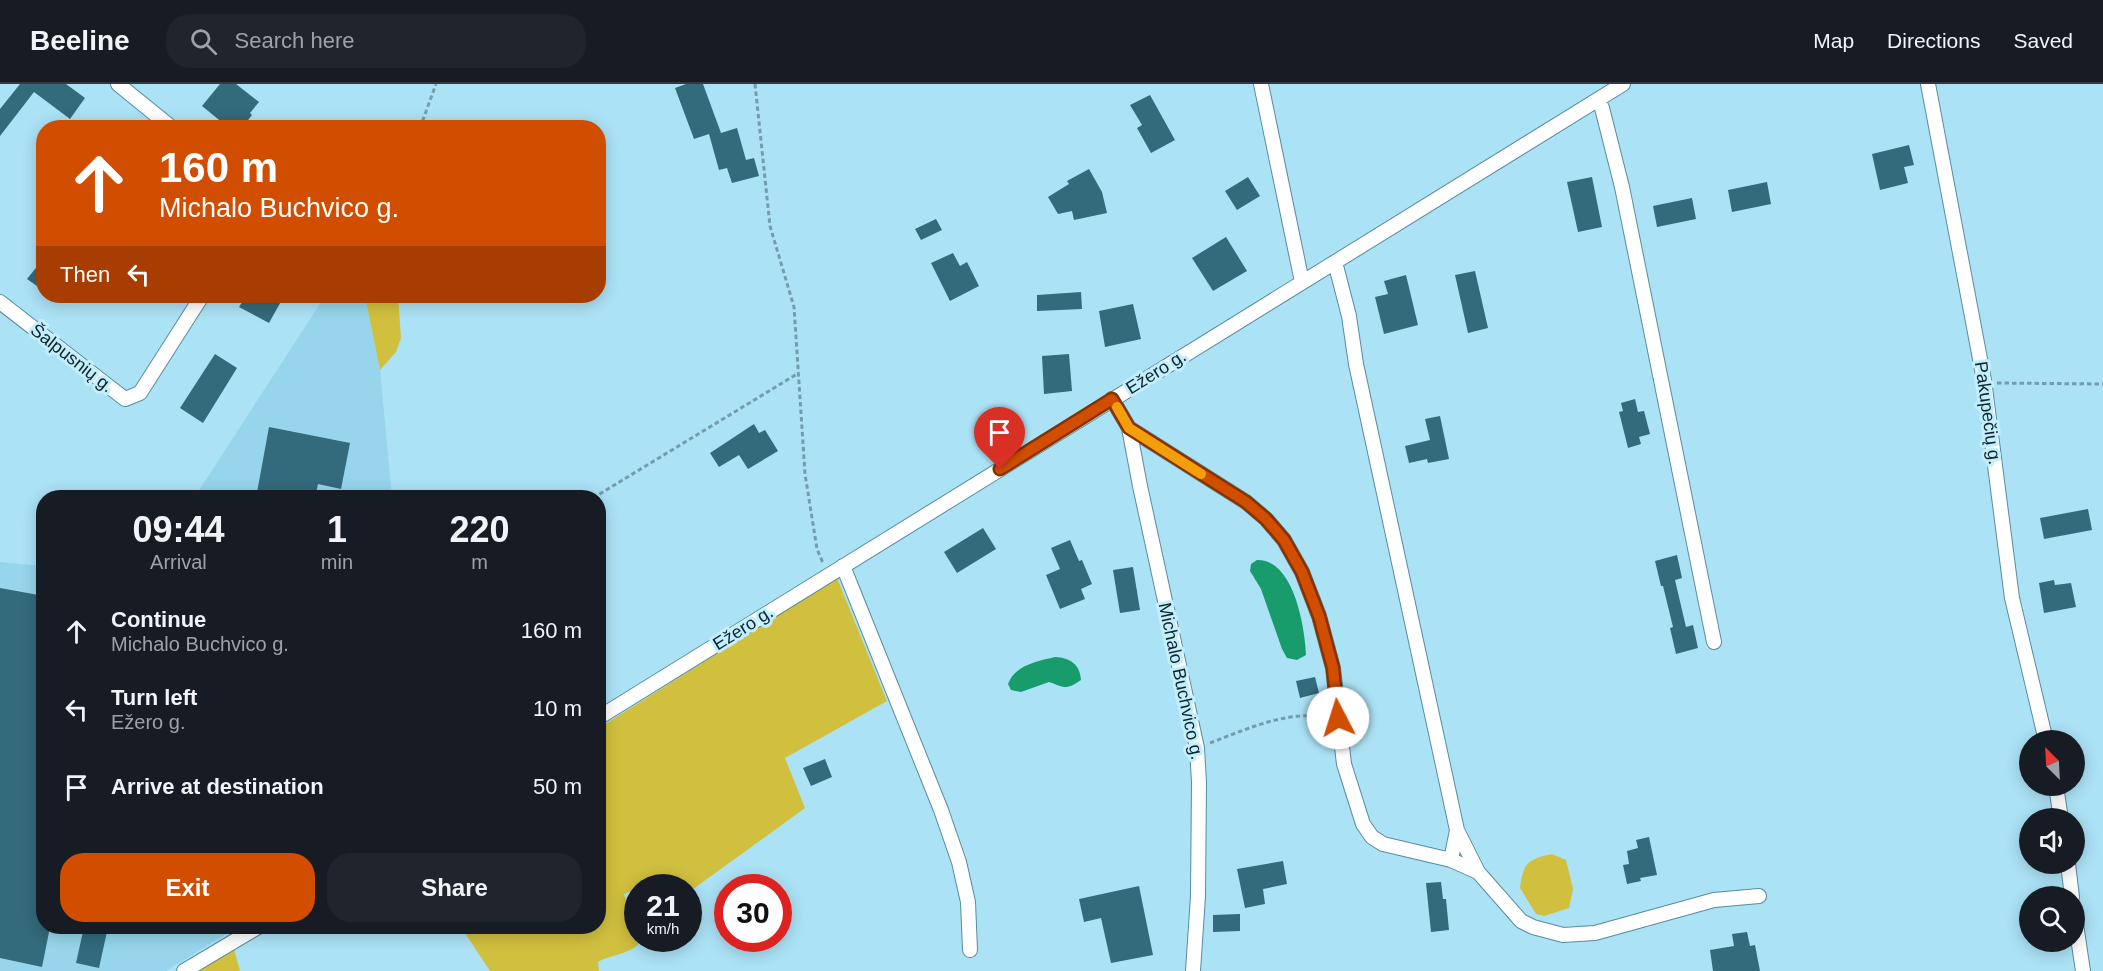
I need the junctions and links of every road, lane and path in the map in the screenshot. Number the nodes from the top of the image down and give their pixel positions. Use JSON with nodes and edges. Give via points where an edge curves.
{"nodes":[{"id":1,"x":118,"y":84,"type":"edge"},
{"id":2,"x":436,"y":84,"type":"edge"},
{"id":3,"x":755,"y":84,"type":"edge"},
{"id":4,"x":1261,"y":84,"type":"edge"},
{"id":5,"x":1928,"y":84,"type":"edge"},
{"id":6,"x":1621,"y":85,"type":"edge"},
{"id":7,"x":1598,"y":100,"type":"junction"},
{"id":8,"x":162,"y":120,"type":"edge"},
{"id":9,"x":423,"y":120,"type":"edge"},
{"id":10,"x":1335,"y":262,"type":"junction"},
{"id":11,"x":1302,"y":282,"type":"junction"},
{"id":12,"x":0,"y":302,"type":"edge"},
{"id":13,"x":198,"y":303,"type":"edge"},
{"id":14,"x":798,"y":373,"type":"junction"},
{"id":15,"x":1984,"y":380,"type":"junction"},
{"id":16,"x":2103,"y":384,"type":"edge"},
{"id":17,"x":1112,"y":399,"type":"junction"},
{"id":18,"x":1129,"y":428,"type":"junction"},
{"id":19,"x":606,"y":490,"type":"edge"},
{"id":20,"x":843,"y":566,"type":"junction"},
{"id":21,"x":828,"y":575,"type":"junction"},
{"id":22,"x":1714,"y":642,"type":"dead end"},
{"id":23,"x":606,"y":713,"type":"edge"},
{"id":24,"x":1338,"y":718,"type":"junction"},
{"id":25,"x":2043,"y":730,"type":"edge"},
{"id":26,"x":1197,"y":748,"type":"junction"},
{"id":27,"x":1457,"y":830,"type":"junction"},
{"id":28,"x":1451,"y":860,"type":"junction"},
{"id":29,"x":1478,"y":872,"type":"junction"},
{"id":30,"x":1759,"y":896,"type":"dead end"},
{"id":31,"x":246,"y":934,"type":"edge"},
{"id":32,"x":970,"y":950,"type":"dead end"},
{"id":33,"x":2080,"y":952,"type":"edge"},
{"id":34,"x":184,"y":971,"type":"edge"},
{"id":35,"x":1193,"y":971,"type":"edge"},
{"id":36,"x":2083,"y":971,"type":"edge"}],
"edges":[{"from":1,"to":8,"type":"street"},
{"from":2,"to":9,"type":"path"},
{"from":3,"to":14,"type":"path","via":[[770,226],[794,307]]},
{"from":4,"to":11,"type":"street"},
{"from":5,"to":15,"type":"street","name":"Pakupečių g."},
{"from":6,"to":7,"type":"street","name":"Ežero g."},
{"from":7,"to":10,"type":"street","name":"Ežero g."},
{"from":7,"to":22,"type":"street","via":[[1622,187]]},
{"from":10,"to":11,"type":"street","name":"Ežero g."},
{"from":10,"to":27,"type":"street"},
{"from":11,"to":17,"type":"street","name":"Ežero g."},
{"from":12,"to":13,"type":"street","name":"Šalpusnių g.","via":[[125,399],[140,393]]},
{"from":14,"to":19,"type":"path"},
{"from":14,"to":21,"type":"path","via":[[805,474],[817,549]]},
{"from":15,"to":16,"type":"path","via":[[2040,385]]},
{"from":15,"to":25,"type":"street","name":"Pakupečių g.","via":[[2012,598]]},
{"from":17,"to":18,"type":"street","name":"Michalo Buchvico g."},
{"from":17,"to":20,"type":"street","name":"Ežero g."},
{"from":18,"to":24,"type":"street","via":[[1246,502],[1284,540],[1319,616],[1333,668]]},
{"from":18,"to":26,"type":"street","name":"Michalo Buchvico g."},
{"from":20,"to":21,"type":"street","name":"Ežero g."},
{"from":20,"to":32,"type":"street","via":[[959,862],[968,902]]},
{"from":21,"to":23,"type":"street","name":"Ežero g."},
{"from":24,"to":26,"type":"path","via":[[1283,717]]},
{"from":24,"to":28,"type":"street","via":[[1344,764],[1363,824],[1372,837],[1383,844]]},
{"from":26,"to":35,"type":"street","name":"Michalo Buchvico g.","via":[[1198,896]]},
{"from":27,"to":28,"type":"street"},
{"from":27,"to":29,"type":"street"},
{"from":28,"to":29,"type":"street"},
{"from":29,"to":30,"type":"street","via":[[1521,921],[1563,935],[1595,933],[1714,900]]},
{"from":31,"to":34,"type":"street"},
{"from":33,"to":36,"type":"street"}]}
